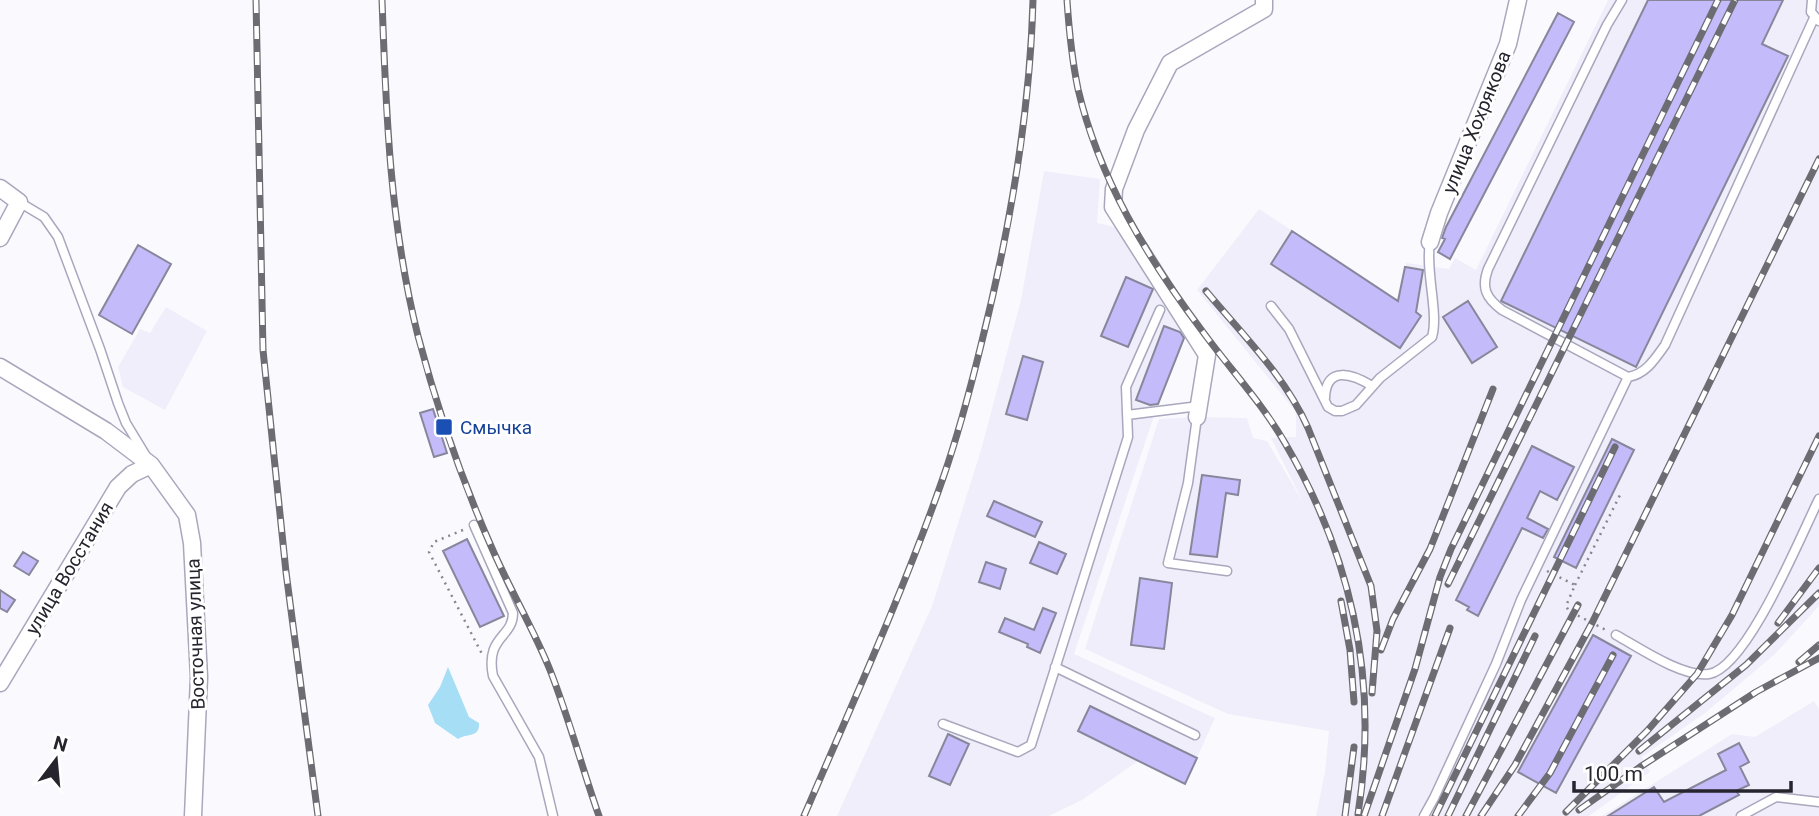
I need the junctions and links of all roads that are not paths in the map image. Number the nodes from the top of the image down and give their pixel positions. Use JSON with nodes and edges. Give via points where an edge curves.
{"nodes":[{"id":1,"x":1518,"y":0,"type":"edge"},
{"id":2,"x":1622,"y":0,"type":"edge"},
{"id":3,"x":1812,"y":0,"type":"edge"},
{"id":4,"x":1264,"y":4,"type":"edge"},
{"id":5,"x":1816,"y":20,"type":"edge"},
{"id":6,"x":0,"y":188,"type":"edge"},
{"id":7,"x":19,"y":202,"type":"junction"},
{"id":8,"x":0,"y":238,"type":"edge"},
{"id":9,"x":1430,"y":242,"type":"joint"},
{"id":10,"x":1271,"y":306,"type":"dead end"},
{"id":11,"x":1160,"y":310,"type":"dead end"},
{"id":12,"x":0,"y":367,"type":"edge"},
{"id":13,"x":1628,"y":376,"type":"junction"},
{"id":14,"x":1372,"y":386,"type":"junction"},
{"id":15,"x":1325,"y":401,"type":"junction"},
{"id":16,"x":1198,"y":411,"type":"junction"},
{"id":17,"x":1127,"y":415,"type":"junction"},
{"id":18,"x":151,"y":465,"type":"junction"},
{"id":19,"x":1819,"y":499,"type":"edge"},
{"id":20,"x":474,"y":525,"type":"road end"},
{"id":21,"x":1227,"y":571,"type":"dead end"},
{"id":22,"x":1616,"y":635,"type":"road end"},
{"id":23,"x":1055,"y":667,"type":"junction"},
{"id":24,"x":0,"y":683,"type":"edge"},
{"id":25,"x":943,"y":724,"type":"dead end"},
{"id":26,"x":1195,"y":735,"type":"dead end"},
{"id":27,"x":1819,"y":802,"type":"edge"},
{"id":28,"x":193,"y":816,"type":"edge"},
{"id":29,"x":553,"y":816,"type":"edge"},
{"id":30,"x":1424,"y":816,"type":"edge"},
{"id":31,"x":1741,"y":816,"type":"edge"}],
"edges":[{"from":1,"to":9,"type":"street","name":"улица Хохрякова","via":[[1501,62]]},
{"from":2,"to":13,"type":"lane","via":[[1484,286],[1485,294],[1502,310]]},
{"from":3,"to":5,"type":"lane"},
{"from":4,"to":16,"type":"street","via":[[1170,64],[1136,130],[1114,189],[1113,207],[1207,355]]},
{"from":5,"to":13,"type":"lane","via":[[1665,345],[1639,375]]},
{"from":6,"to":7,"type":"street"},
{"from":7,"to":8,"type":"street"},
{"from":7,"to":18,"type":"lane","via":[[44,217],[58,237],[126,423]]},
{"from":9,"to":14,"type":"lane","via":[[1432,337]]},
{"from":10,"to":15,"type":"lane","via":[[1289,329]]},
{"from":11,"to":17,"type":"lane","via":[[1126,387]]},
{"from":12,"to":18,"type":"street","name":"Восточная улица","via":[[106,431]]},
{"from":13,"to":30,"type":"lane"},
{"from":14,"to":15,"type":"lane","via":[[1356,405],[1342,411],[1328,407]]},
{"from":14,"to":15,"type":"lane","via":[[1339,375],[1327,386]]},
{"from":16,"to":17,"type":"lane"},
{"from":16,"to":21,"type":"lane","via":[[1188,483],[1168,564]]},
{"from":17,"to":23,"type":"lane","via":[[1128,437]]},
{"from":18,"to":24,"type":"street","name":"улица Восстания","via":[[118,488]]},
{"from":18,"to":28,"type":"street","name":"Восточная улица","via":[[187,515],[192,543],[198,677]]},
{"from":19,"to":22,"type":"lane","via":[[1753,633],[1721,670],[1697,674]]},
{"from":20,"to":29,"type":"lane","via":[[513,613],[511,626],[494,646],[493,676],[538,757]]},
{"from":23,"to":25,"type":"lane","via":[[1031,745],[1018,752]]},
{"from":23,"to":26,"type":"lane"},
{"from":27,"to":31,"type":"lane","via":[[1776,797]]}]}
